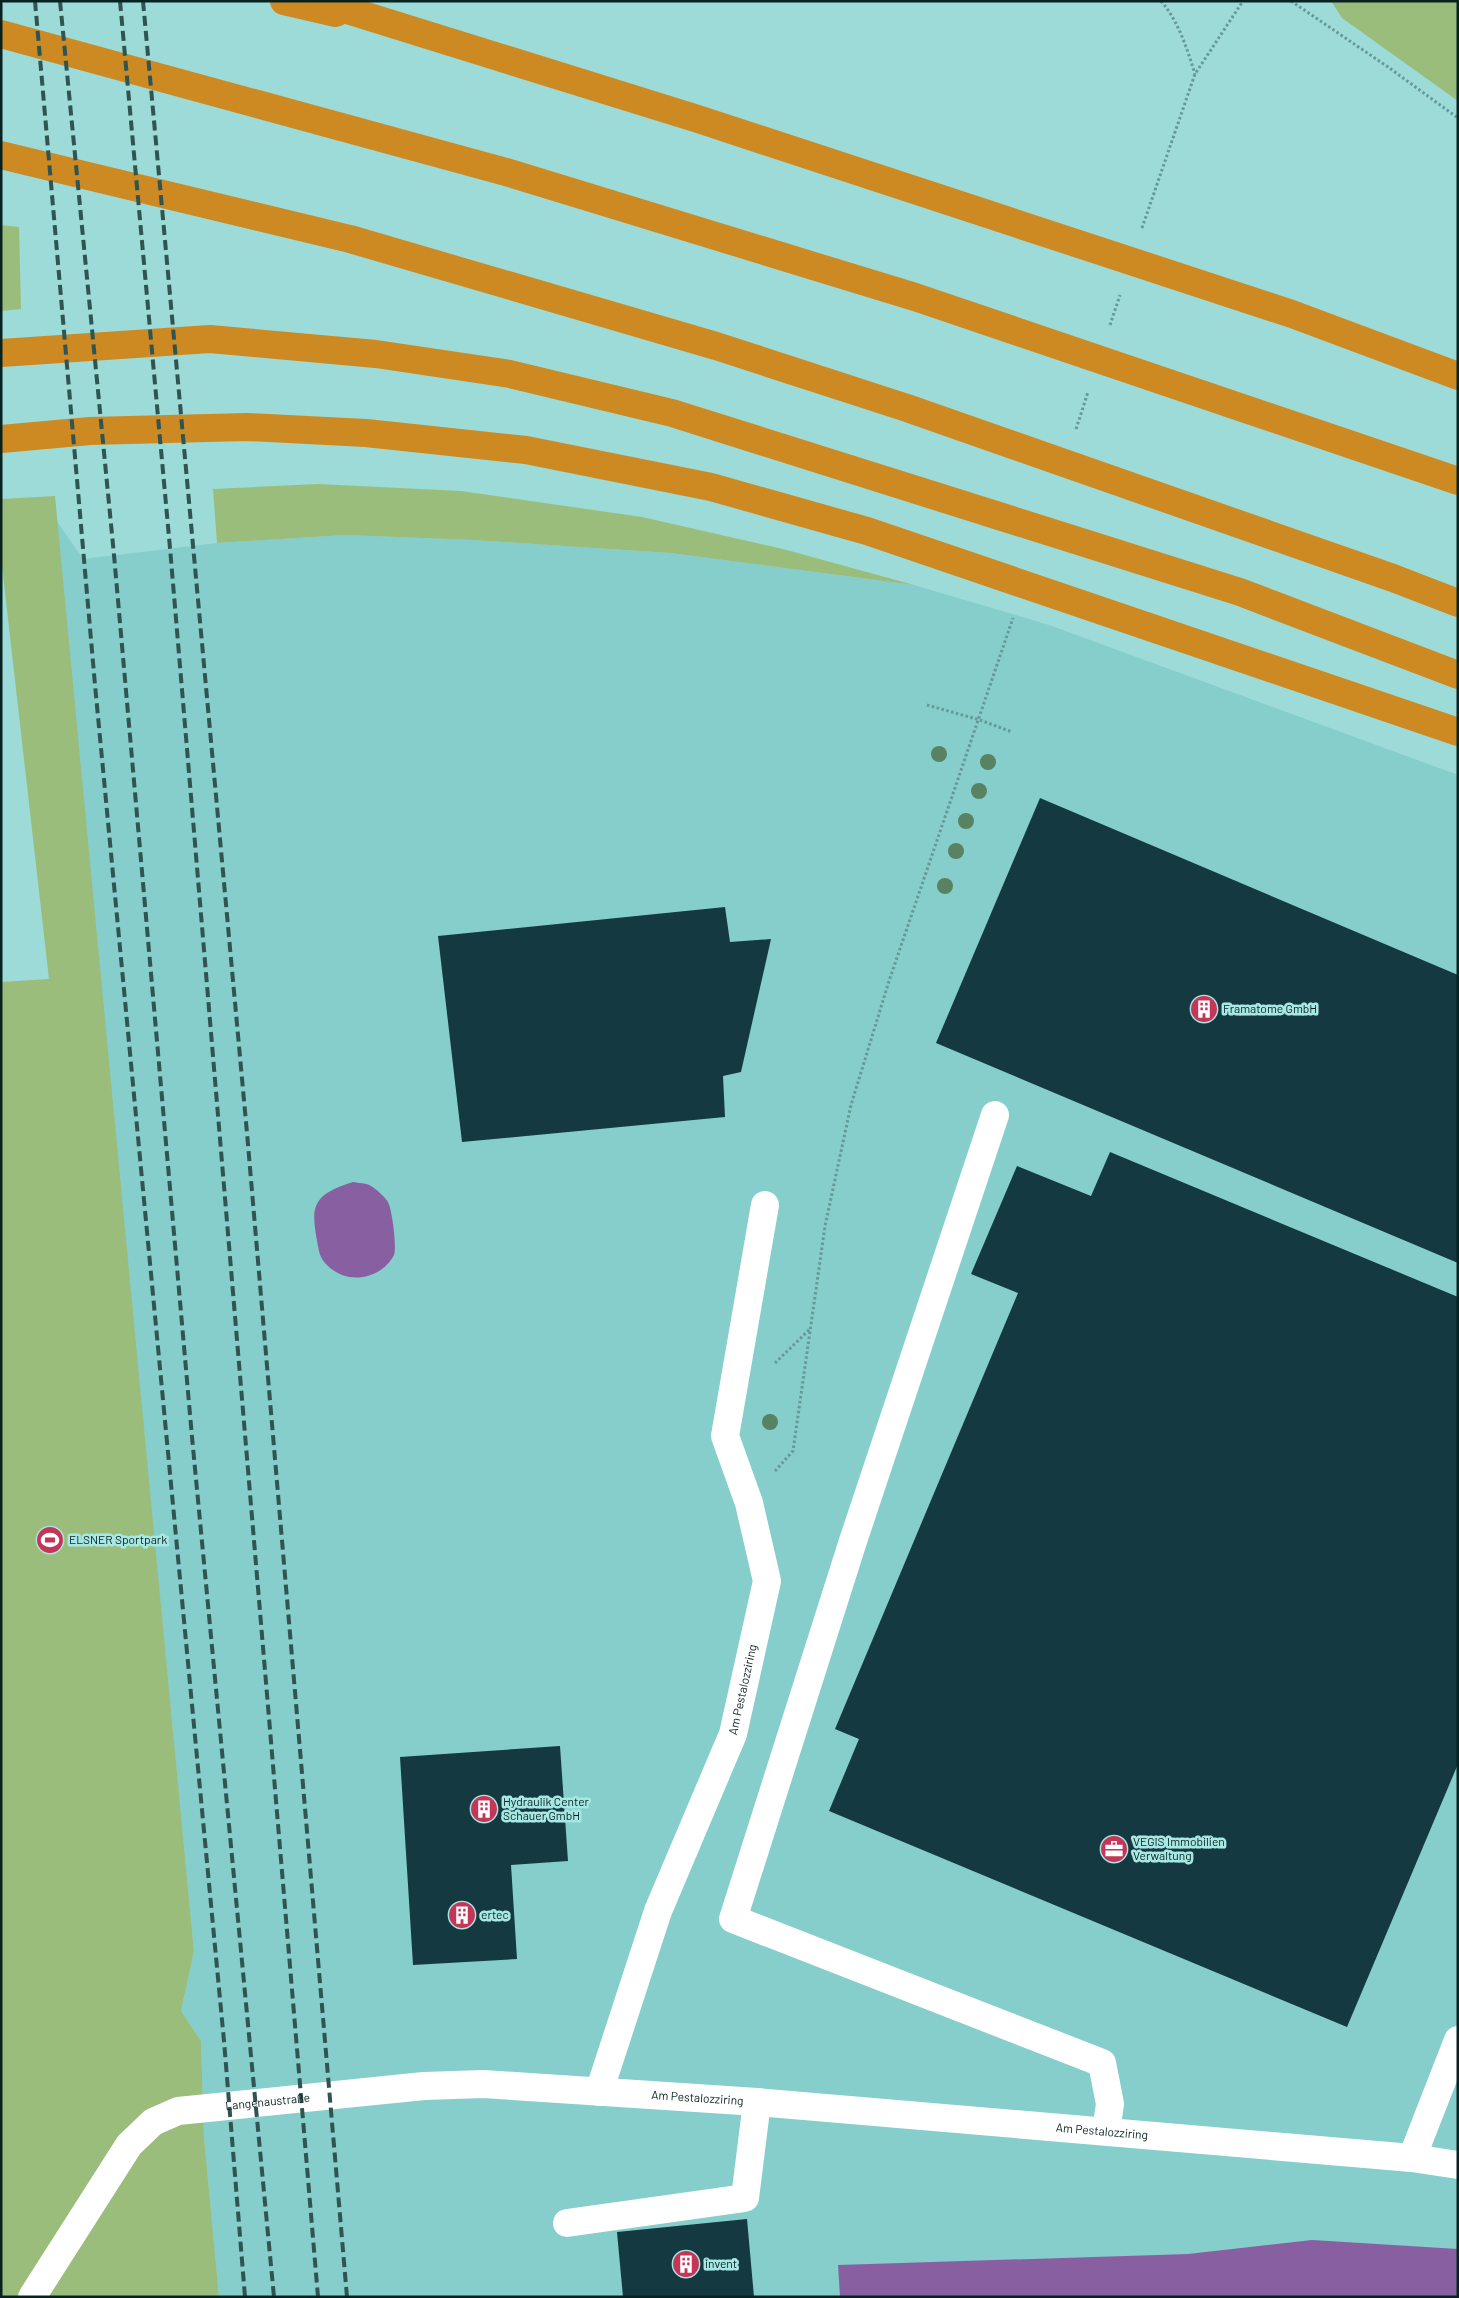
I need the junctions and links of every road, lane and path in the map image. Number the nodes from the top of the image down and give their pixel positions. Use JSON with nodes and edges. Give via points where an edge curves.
{"nodes":[{"id":1,"x":284,"y":1,"type":"edge"},
{"id":2,"x":318,"y":1,"type":"edge"},
{"id":3,"x":1161,"y":1,"type":"edge"},
{"id":4,"x":1243,"y":1,"type":"edge"},
{"id":5,"x":1291,"y":1,"type":"edge"},
{"id":6,"x":386,"y":24,"type":"junction"},
{"id":7,"x":1,"y":34,"type":"edge"},
{"id":8,"x":1195,"y":74,"type":"junction"},
{"id":9,"x":1179,"y":117,"type":"dead end"},
{"id":10,"x":1458,"y":118,"type":"edge"},
{"id":11,"x":1,"y":155,"type":"edge"},
{"id":12,"x":1,"y":353,"type":"edge"},
{"id":13,"x":1458,"y":376,"type":"edge"},
{"id":14,"x":1,"y":439,"type":"edge"},
{"id":15,"x":1458,"y":481,"type":"edge"},
{"id":16,"x":1458,"y":603,"type":"edge"},
{"id":17,"x":1002,"y":651,"type":"dead end"},
{"id":18,"x":1458,"y":675,"type":"edge"},
{"id":19,"x":927,"y":705,"type":"dead end"},
{"id":20,"x":980,"y":720,"type":"junction"},
{"id":21,"x":1012,"y":732,"type":"dead end"},
{"id":22,"x":1458,"y":732,"type":"edge"},
{"id":23,"x":995,"y":1115,"type":"dead end"},
{"id":24,"x":765,"y":1205,"type":"dead end"},
{"id":25,"x":793,"y":1451,"type":"dead end"},
{"id":26,"x":1458,"y":2040,"type":"edge"},
{"id":27,"x":599,"y":2092,"type":"junction"},
{"id":28,"x":757,"y":2102,"type":"junction"},
{"id":29,"x":1106,"y":2131,"type":"junction"},
{"id":30,"x":1412,"y":2158,"type":"junction"},
{"id":31,"x":1458,"y":2165,"type":"edge"},
{"id":32,"x":567,"y":2223,"type":"dead end"},
{"id":33,"x":32,"y":2297,"type":"edge"}],
"edges":[{"from":1,"to":6,"type":"highway"},
{"from":2,"to":6,"type":"highway"},
{"from":3,"to":8,"type":"path","via":[[1184,41]]},
{"from":4,"to":8,"type":"path"},
{"from":5,"to":10,"type":"path"},
{"from":6,"to":13,"type":"highway","via":[[698,119],[1264,304]]},
{"from":7,"to":15,"type":"highway","via":[[506,172],[915,297]]},
{"from":8,"to":9,"type":"path"},
{"from":11,"to":16,"type":"highway","via":[[350,239],[716,346],[907,408]]},
{"from":12,"to":18,"type":"highway","via":[[210,339],[376,354],[510,374],[672,413],[1221,586]]},
{"from":14,"to":22,"type":"highway","via":[[90,431],[247,427],[366,433],[526,450],[701,485],[867,531]]},
{"from":17,"to":20,"type":"path"},
{"from":19,"to":20,"type":"path"},
{"from":20,"to":21,"type":"path"},
{"from":20,"to":25,"type":"path","via":[[889,982],[851,1105],[825,1226]]},
{"from":23,"to":29,"type":"street","via":[[853,1541],[733,1919],[1102,2063],[1110,2104]]},
{"from":24,"to":27,"type":"street","name":"Am Pestalozziring","via":[[725,1436],[749,1503],[767,1580],[733,1734],[658,1911]]},
{"from":26,"to":30,"type":"street"},
{"from":27,"to":28,"type":"street","name":"Am Pestalozziring"},
{"from":27,"to":33,"type":"street","name":"Langenaustraße","via":[[483,2084],[424,2086],[178,2112],[153,2122],[129,2144]]},
{"from":28,"to":29,"type":"street","name":"Am Pestalozziring"},
{"from":28,"to":32,"type":"street","via":[[745,2198]]},
{"from":29,"to":30,"type":"street","name":"Am Pestalozziring"},
{"from":30,"to":31,"type":"street","name":"Am Pestalozziring"}]}
